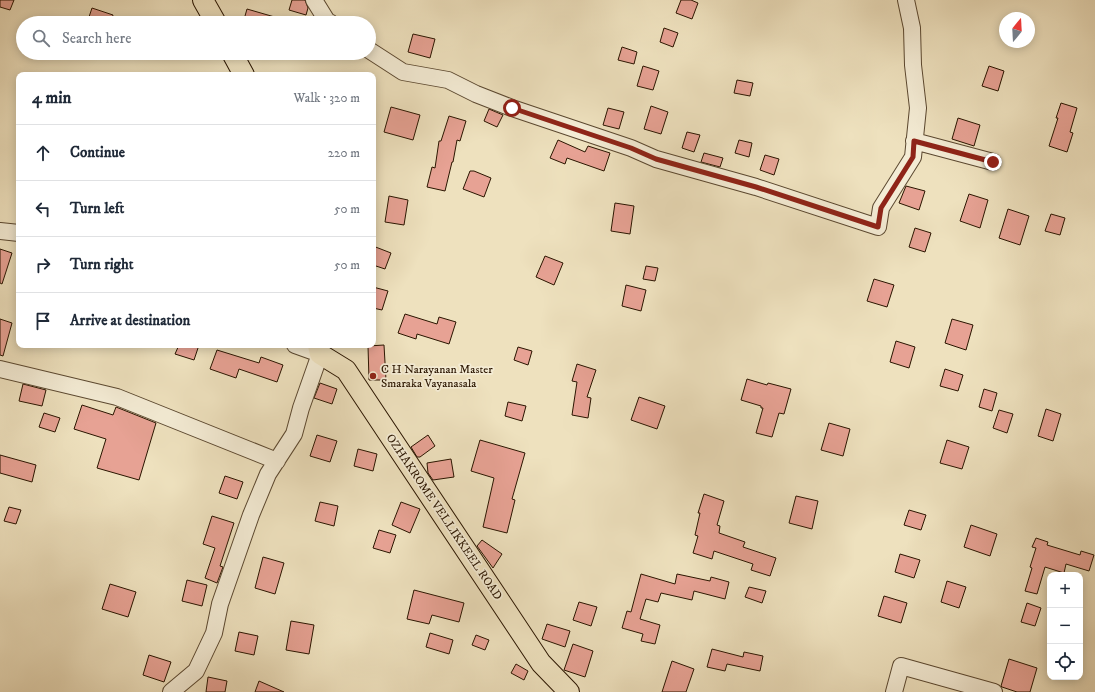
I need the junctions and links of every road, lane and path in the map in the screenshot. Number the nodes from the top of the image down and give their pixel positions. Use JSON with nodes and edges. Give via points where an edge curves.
{"nodes":[{"id":1,"x":203,"y":0,"type":"edge"},
{"id":2,"x":314,"y":0,"type":"edge"},
{"id":3,"x":906,"y":0,"type":"edge"},
{"id":4,"x":212,"y":16,"type":"edge"},
{"id":5,"x":325,"y":16,"type":"edge"},
{"id":6,"x":376,"y":55,"type":"edge"},
{"id":7,"x":236,"y":60,"type":"edge"},
{"id":8,"x":242,"y":72,"type":"edge"},
{"id":9,"x":914,"y":141,"type":"junction"},
{"id":10,"x":993,"y":162,"type":"dead end"},
{"id":11,"x":0,"y":231,"type":"edge"},
{"id":12,"x":16,"y":234,"type":"edge"},
{"id":13,"x":319,"y":350,"type":"edge"},
{"id":14,"x":0,"y":369,"type":"edge"},
{"id":15,"x":277,"y":461,"type":"junction"},
{"id":16,"x":171,"y":692,"type":"edge"},
{"id":17,"x":569,"y":692,"type":"edge"},
{"id":18,"x":894,"y":692,"type":"edge"},
{"id":19,"x":994,"y":692,"type":"edge"}],
"edges":[{"from":1,"to":4,"type":"main road"},
{"from":2,"to":5,"type":"street"},
{"from":3,"to":9,"type":"street","via":[[912,28],[918,108]]},
{"from":6,"to":9,"type":"street","via":[[403,72],[448,80],[512,108],[631,148],[656,159],[756,187],[878,227],[881,208],[913,157]]},
{"from":7,"to":8,"type":"main road"},
{"from":9,"to":10,"type":"street"},
{"from":11,"to":12,"type":"street"},
{"from":13,"to":15,"type":"street","via":[[294,434]]},
{"from":13,"to":17,"type":"main road","name":"OZHAKROME VELLIKKEEL ROAD","via":[[346,370],[541,663]]},
{"from":14,"to":15,"type":"street","via":[[117,397]]},
{"from":15,"to":16,"type":"street","via":[[268,474],[251,515],[220,604],[214,633],[196,671]]},
{"from":18,"to":19,"type":"street","via":[[901,666]]}]}
